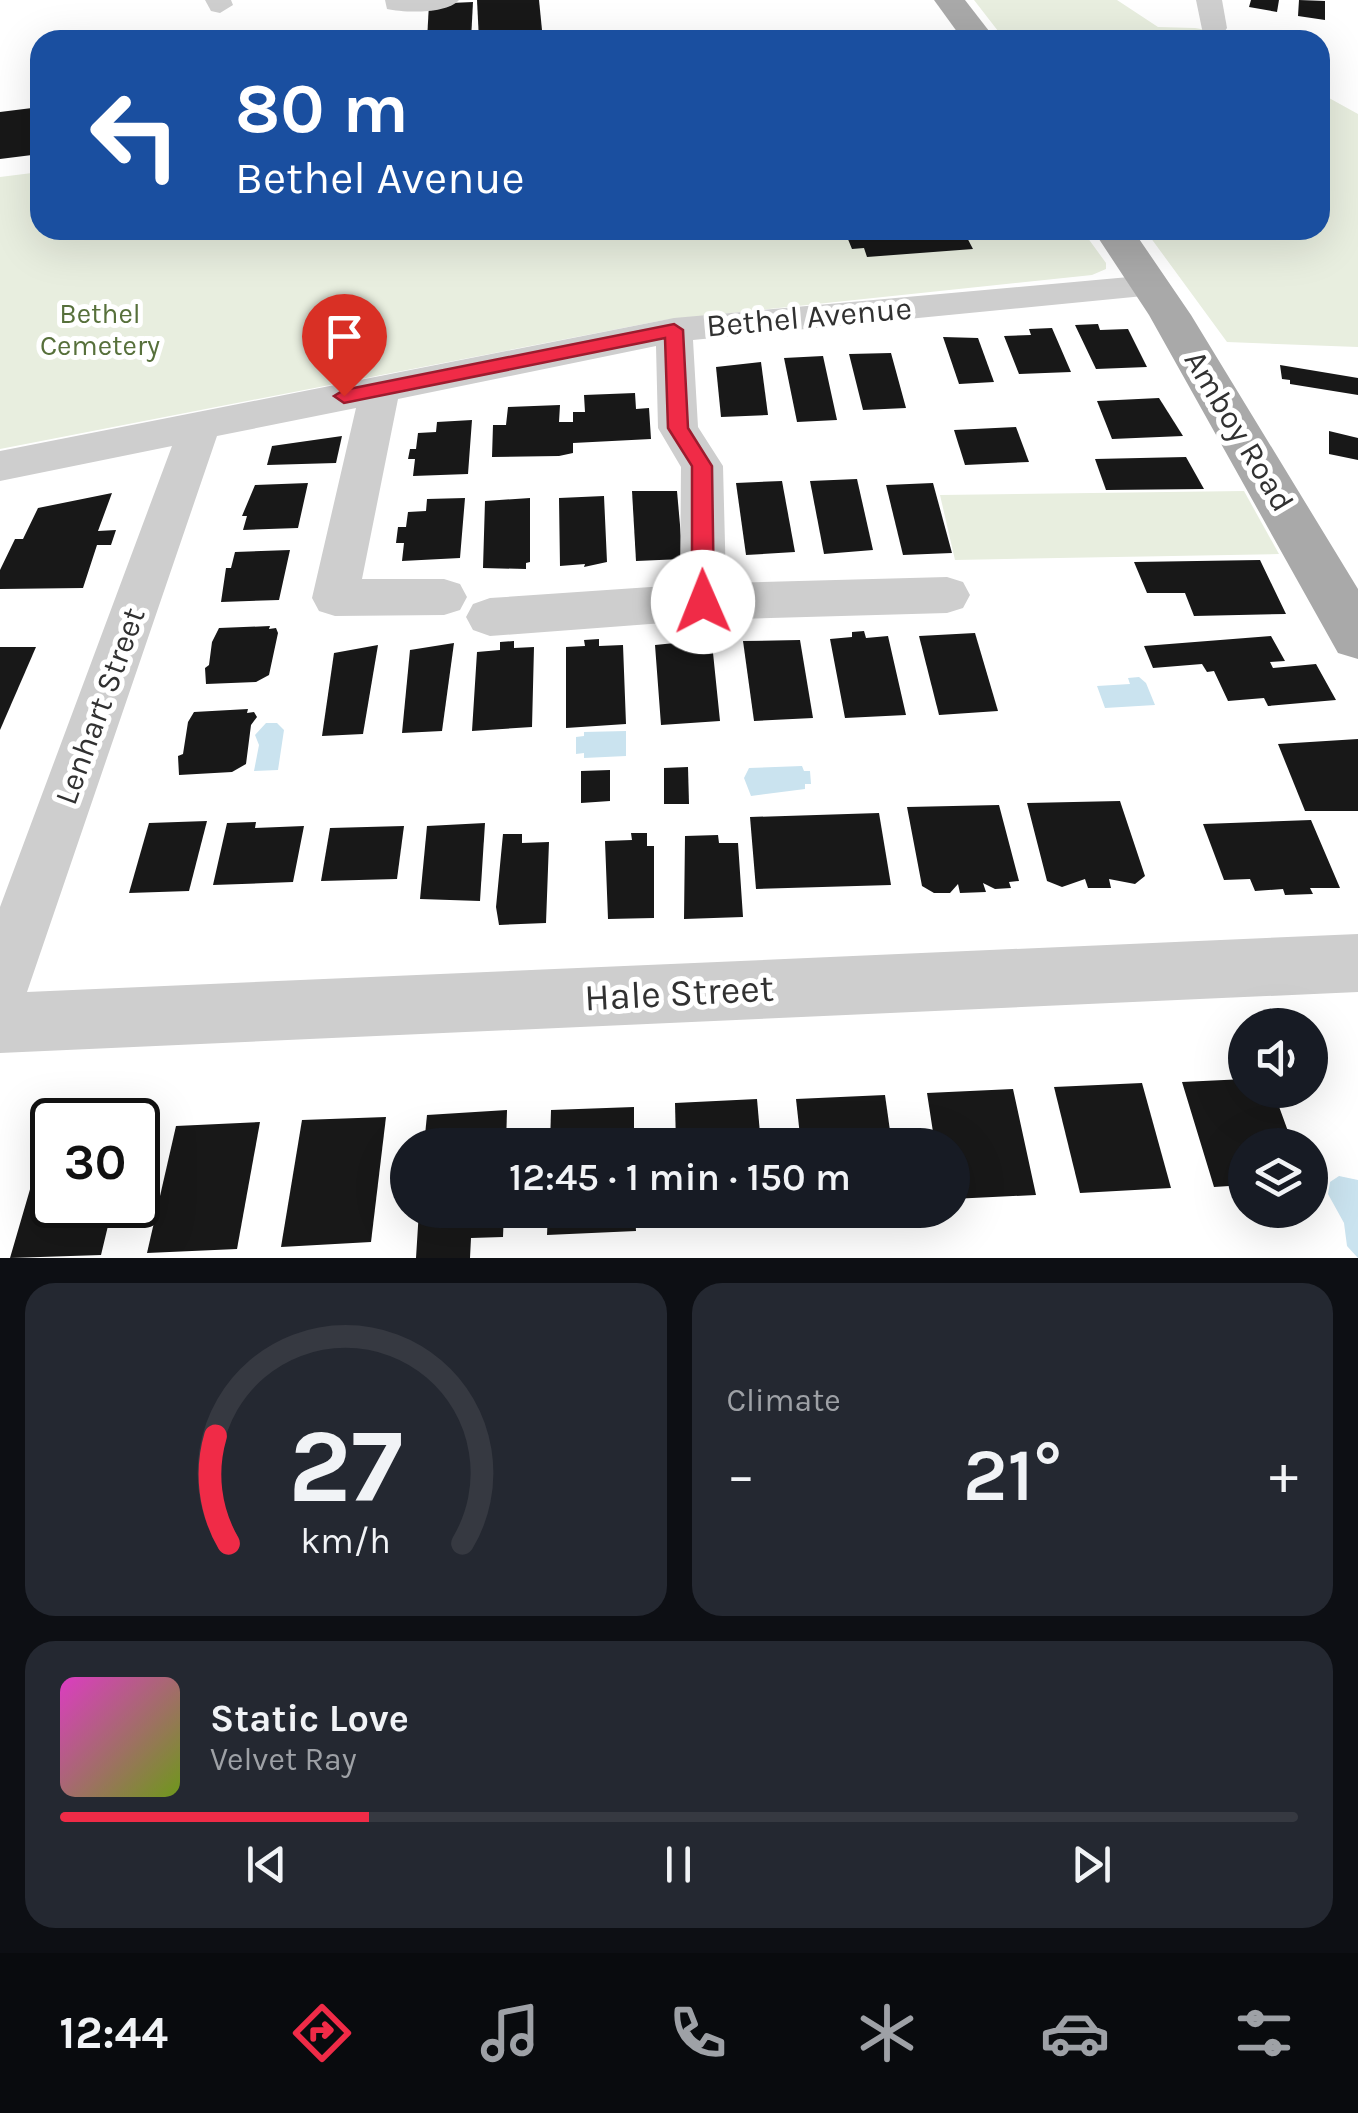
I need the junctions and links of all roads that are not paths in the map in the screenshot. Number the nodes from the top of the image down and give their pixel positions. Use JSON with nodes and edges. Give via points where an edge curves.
{"nodes":[{"id":1,"x":446,"y":0,"type":"edge"},
{"id":2,"x":948,"y":0,"type":"edge"},
{"id":3,"x":1209,"y":0,"type":"edge"},
{"id":4,"x":396,"y":4,"type":"dead end"},
{"id":5,"x":1212,"y":28,"type":"dead end"},
{"id":6,"x":972,"y":30,"type":"edge"},
{"id":7,"x":1120,"y":240,"type":"edge"},
{"id":8,"x":1151,"y":286,"type":"junction"},
{"id":9,"x":674,"y":330,"type":"junction"},
{"id":10,"x":380,"y":389,"type":"junction"},
{"id":11,"x":200,"y":426,"type":"junction"},
{"id":12,"x":0,"y":466,"type":"edge"},
{"id":13,"x":947,"y":594,"type":"dead end"},
{"id":14,"x":444,"y":597,"type":"dead end"},
{"id":15,"x":703,"y":602,"type":"junction"},
{"id":16,"x":490,"y":618,"type":"dead end"},
{"id":17,"x":1358,"y":637,"type":"edge"},
{"id":18,"x":1358,"y":963,"type":"edge"},
{"id":19,"x":0,"y":986,"type":"edge"},
{"id":20,"x":0,"y":1023,"type":"edge"}],
"edges":[{"from":1,"to":4,"type":"street"},
{"from":2,"to":6,"type":"main road"},
{"from":3,"to":5,"type":"street"},
{"from":7,"to":8,"type":"main road","name":"Amboy Road"},
{"from":8,"to":9,"type":"street","name":"Bethel Avenue"},
{"from":8,"to":17,"type":"main road","name":"Amboy Road"},
{"from":9,"to":10,"type":"street","name":"Bethel Avenue"},
{"from":9,"to":15,"type":"street","via":[[678,428],[702,466]]},
{"from":10,"to":11,"type":"street","name":"Bethel Avenue"},
{"from":10,"to":14,"type":"street","via":[[335,598]]},
{"from":11,"to":12,"type":"street","name":"Bethel Avenue"},
{"from":11,"to":19,"type":"street","name":"Lenhart Street"},
{"from":13,"to":15,"type":"street"},
{"from":15,"to":16,"type":"street"},
{"from":18,"to":20,"type":"street","name":"Hale Street"}]}
